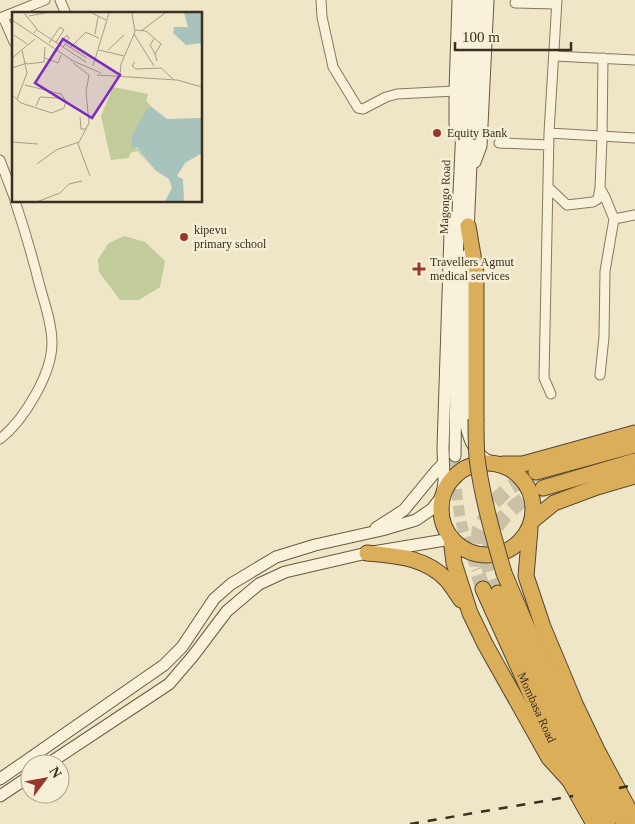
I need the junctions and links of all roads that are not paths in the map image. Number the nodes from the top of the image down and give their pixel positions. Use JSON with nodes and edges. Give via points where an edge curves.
{"nodes":[{"id":1,"x":45,"y":0,"type":"edge"},
{"id":2,"x":60,"y":0,"type":"edge"},
{"id":3,"x":320,"y":0,"type":"edge"},
{"id":4,"x":458,"y":0,"type":"edge"},
{"id":5,"x":468,"y":0,"type":"edge"},
{"id":6,"x":478,"y":0,"type":"edge"},
{"id":7,"x":488,"y":0,"type":"edge"},
{"id":8,"x":556,"y":2,"type":"edge"},
{"id":9,"x":516,"y":3,"type":"dead end"},
{"id":10,"x":15,"y":12,"type":"edge"},
{"id":11,"x":65,"y":12,"type":"edge"},
{"id":12,"x":2,"y":17,"type":"edge"},
{"id":13,"x":12,"y":38,"type":"edge"},
{"id":14,"x":554,"y":56,"type":"junction"},
{"id":15,"x":603,"y":58,"type":"junction"},
{"id":16,"x":635,"y":60,"type":"edge"},
{"id":17,"x":454,"y":91,"type":"junction"},
{"id":18,"x":550,"y":133,"type":"junction"},
{"id":19,"x":602,"y":137,"type":"junction"},
{"id":20,"x":635,"y":138,"type":"edge"},
{"id":21,"x":499,"y":143,"type":"dead end"},
{"id":22,"x":549,"y":145,"type":"junction"},
{"id":23,"x":460,"y":148,"type":"junction"},
{"id":24,"x":0,"y":160,"type":"edge"},
{"id":25,"x":471,"y":172,"type":"junction"},
{"id":26,"x":548,"y":187,"type":"junction"},
{"id":27,"x":600,"y":188,"type":"junction"},
{"id":28,"x":12,"y":189,"type":"edge"},
{"id":29,"x":15,"y":202,"type":"edge"},
{"id":30,"x":635,"y":215,"type":"edge"},
{"id":31,"x":614,"y":219,"type":"junction"},
{"id":32,"x":463,"y":220,"type":"junction"},
{"id":33,"x":600,"y":375,"type":"dead end"},
{"id":34,"x":551,"y":394,"type":"dead end"},
{"id":35,"x":635,"y":432,"type":"edge"},
{"id":36,"x":0,"y":439,"type":"edge"},
{"id":37,"x":635,"y":445,"type":"edge"},
{"id":38,"x":455,"y":456,"type":"tunnel mouth"},
{"id":39,"x":635,"y":461,"type":"edge"},
{"id":40,"x":496,"y":463,"type":"junction"},
{"id":41,"x":443,"y":464,"type":"junction"},
{"id":42,"x":536,"y":472,"type":"tunnel mouth"},
{"id":43,"x":635,"y":476,"type":"edge"},
{"id":44,"x":543,"y":488,"type":"tunnel mouth"},
{"id":45,"x":442,"y":496,"type":"junction"},
{"id":46,"x":531,"y":525,"type":"junction"},
{"id":47,"x":368,"y":534,"type":"junction"},
{"id":48,"x":451,"y":539,"type":"junction"},
{"id":49,"x":367,"y":553,"type":"junction"},
{"id":50,"x":483,"y":589,"type":"tunnel mouth"},
{"id":51,"x":498,"y":593,"type":"tunnel mouth"},
{"id":52,"x":470,"y":613,"type":"junction"},
{"id":53,"x":63,"y":754,"type":"edge"},
{"id":54,"x":0,"y":779,"type":"edge"},
{"id":55,"x":570,"y":781,"type":"junction"},
{"id":56,"x":20,"y":783,"type":"edge"},
{"id":57,"x":0,"y":796,"type":"edge"},
{"id":58,"x":635,"y":821,"type":"edge"},
{"id":59,"x":594,"y":824,"type":"edge"},
{"id":60,"x":608,"y":824,"type":"edge"},
{"id":61,"x":625,"y":824,"type":"edge"}],
"edges":[{"from":1,"to":10,"type":"street"},
{"from":2,"to":11,"type":"street"},
{"from":3,"to":17,"type":"street","via":[[333,67],[358,108],[363,109],[397,94]]},
{"from":4,"to":17,"type":"main road"},
{"from":5,"to":23,"type":"main road","name":"Magongo Road"},
{"from":6,"to":25,"type":"main road","name":"Magongo Road"},
{"from":7,"to":25,"type":"main road","via":[[481,146]]},
{"from":8,"to":9,"type":"street"},
{"from":8,"to":14,"type":"street"},
{"from":12,"to":13,"type":"street"},
{"from":14,"to":15,"type":"street"},
{"from":14,"to":18,"type":"street"},
{"from":15,"to":16,"type":"street"},
{"from":15,"to":19,"type":"street"},
{"from":17,"to":23,"type":"main road"},
{"from":18,"to":19,"type":"street"},
{"from":18,"to":22,"type":"street"},
{"from":19,"to":20,"type":"street"},
{"from":19,"to":27,"type":"street"},
{"from":21,"to":22,"type":"street"},
{"from":22,"to":26,"type":"street"},
{"from":23,"to":32,"type":"main road","name":"Magongo Road"},
{"from":24,"to":28,"type":"street"},
{"from":25,"to":32,"type":"main road","name":"Magongo Road"},
{"from":26,"to":27,"type":"street","via":[[570,205],[595,202]]},
{"from":26,"to":34,"type":"street","via":[[544,378]]},
{"from":27,"to":31,"type":"street"},
{"from":29,"to":36,"type":"street","via":[[45,304],[52,343],[37,393],[28,409]]},
{"from":30,"to":31,"type":"street"},
{"from":31,"to":33,"type":"street","via":[[605,271]]},
{"from":32,"to":38,"type":"main road","name":"Magongo Road"},
{"from":32,"to":40,"type":"main road","name":"Magongo Road","via":[[466,433],[484,459]]},
{"from":32,"to":41,"type":"main road","via":[[450,234]]},
{"from":32,"to":61,"type":"highway","bridge":true,"via":[[476,273],[478,458],[493,534],[504,573],[562,708]]},
{"from":35,"to":40,"type":"highway","via":[[523,464]]},
{"from":37,"to":42,"type":"highway"},
{"from":39,"to":44,"type":"highway"},
{"from":40,"to":45,"type":"highway","via":[[472,465],[459,472],[448,483]]},
{"from":40,"to":46,"type":"highway","via":[[514,470],[528,486],[534,503]]},
{"from":41,"to":45,"type":"main road"},
{"from":41,"to":47,"type":"main road","via":[[404,510]]},
{"from":43,"to":46,"type":"highway","via":[[554,503]]},
{"from":45,"to":47,"type":"main road","via":[[432,509],[416,520]]},
{"from":45,"to":48,"type":"highway","via":[[441,512]]},
{"from":46,"to":48,"type":"highway","via":[[521,542],[494,556],[465,550]]},
{"from":46,"to":58,"type":"highway","via":[[526,576],[543,627],[576,706]]},
{"from":47,"to":54,"type":"main road","via":[[276,557],[231,584],[214,599],[182,647],[164,665]]},
{"from":48,"to":49,"type":"main road"},
{"from":48,"to":52,"type":"highway","via":[[454,563]]},
{"from":49,"to":52,"type":"highway","via":[[409,557],[431,567],[447,580]]},
{"from":49,"to":53,"type":"main road","via":[[285,572],[259,584],[227,612],[169,684]]},
{"from":50,"to":55,"type":"highway","name":"Mombasa Road"},
{"from":51,"to":60,"type":"highway","name":"Mombasa Road"},
{"from":52,"to":55,"type":"highway","via":[[484,644],[549,758]]},
{"from":55,"to":59,"type":"highway","name":"Mombasa Road"},
{"from":56,"to":57,"type":"main road"}]}
